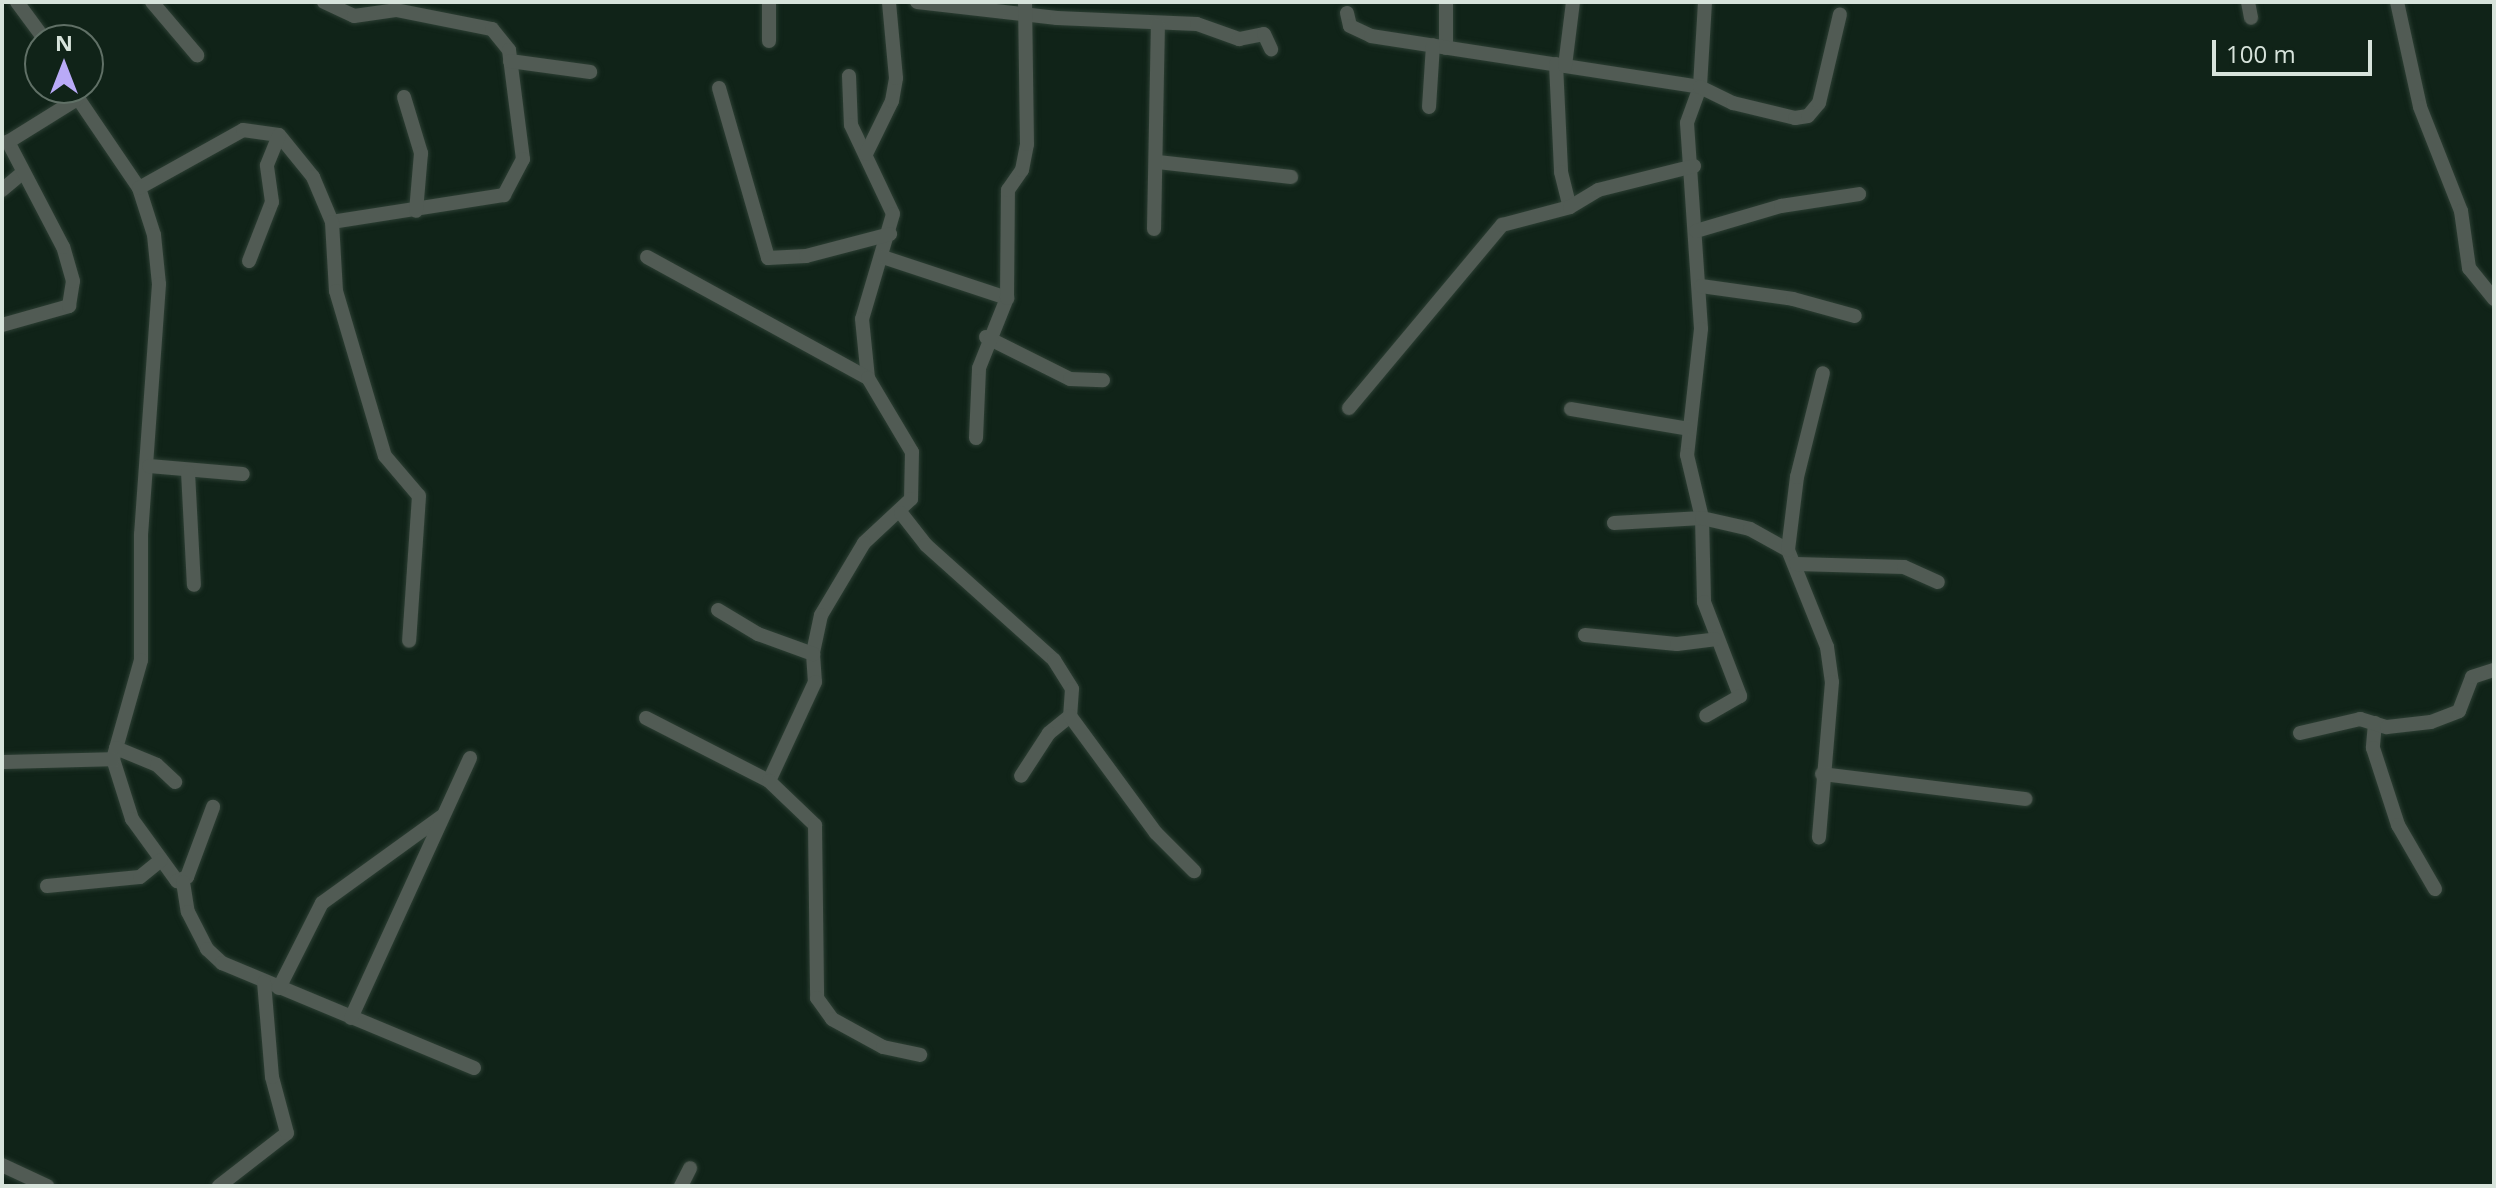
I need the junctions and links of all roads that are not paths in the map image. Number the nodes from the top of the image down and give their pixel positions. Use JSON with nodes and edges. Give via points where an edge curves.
{"nodes":[{"id":1,"x":17,"y":2,"type":"edge"},
{"id":2,"x":152,"y":2,"type":"edge"},
{"id":3,"x":324,"y":2,"type":"edge"},
{"id":4,"x":769,"y":2,"type":"edge"},
{"id":5,"x":889,"y":2,"type":"edge"},
{"id":6,"x":917,"y":2,"type":"edge"},
{"id":7,"x":1446,"y":2,"type":"edge"},
{"id":8,"x":1573,"y":2,"type":"edge"},
{"id":9,"x":1705,"y":2,"type":"edge"},
{"id":10,"x":2248,"y":2,"type":"edge"},
{"id":11,"x":2397,"y":2,"type":"edge"},
{"id":12,"x":1025,"y":7,"type":"edge"},
{"id":13,"x":1347,"y":13,"type":"dead end"},
{"id":14,"x":1840,"y":14,"type":"dead end"},
{"id":15,"x":2251,"y":18,"type":"dead end"},
{"id":16,"x":33,"y":24,"type":"edge"},
{"id":17,"x":1158,"y":25,"type":"junction"},
{"id":18,"x":769,"y":41,"type":"dead end"},
{"id":19,"x":1439,"y":46,"type":"junction"},
{"id":20,"x":1271,"y":49,"type":"dead end"},
{"id":21,"x":197,"y":55,"type":"dead end"},
{"id":22,"x":510,"y":61,"type":"junction"},
{"id":23,"x":1560,"y":65,"type":"junction"},
{"id":24,"x":590,"y":72,"type":"dead end"},
{"id":25,"x":849,"y":76,"type":"dead end"},
{"id":26,"x":1700,"y":87,"type":"junction"},
{"id":27,"x":719,"y":88,"type":"dead end"},
{"id":28,"x":404,"y":97,"type":"dead end"},
{"id":29,"x":57,"y":104,"type":"edge"},
{"id":30,"x":82,"y":104,"type":"edge"},
{"id":31,"x":1429,"y":107,"type":"dead end"},
{"id":32,"x":279,"y":135,"type":"junction"},
{"id":33,"x":5,"y":138,"type":"edge"},
{"id":34,"x":866,"y":154,"type":"junction"},
{"id":35,"x":1158,"y":162,"type":"junction"},
{"id":36,"x":1694,"y":166,"type":"junction"},
{"id":37,"x":21,"y":174,"type":"junction"},
{"id":38,"x":1291,"y":177,"type":"dead end"},
{"id":39,"x":139,"y":188,"type":"junction"},
{"id":40,"x":2,"y":190,"type":"edge"},
{"id":41,"x":1859,"y":194,"type":"dead end"},
{"id":42,"x":1570,"y":207,"type":"junction"},
{"id":43,"x":416,"y":211,"type":"junction"},
{"id":44,"x":332,"y":222,"type":"junction"},
{"id":45,"x":1154,"y":229,"type":"dead end"},
{"id":46,"x":1696,"y":231,"type":"junction"},
{"id":47,"x":890,"y":234,"type":"junction"},
{"id":48,"x":647,"y":257,"type":"dead end"},
{"id":49,"x":883,"y":257,"type":"junction"},
{"id":50,"x":249,"y":261,"type":"dead end"},
{"id":51,"x":1701,"y":286,"type":"junction"},
{"id":52,"x":1007,"y":298,"type":"junction"},
{"id":53,"x":2494,"y":299,"type":"edge"},
{"id":54,"x":1855,"y":316,"type":"dead end"},
{"id":55,"x":2,"y":325,"type":"edge"},
{"id":56,"x":986,"y":337,"type":"junction"},
{"id":57,"x":1823,"y":373,"type":"dead end"},
{"id":58,"x":868,"y":378,"type":"junction"},
{"id":59,"x":1103,"y":380,"type":"dead end"},
{"id":60,"x":1349,"y":408,"type":"dead end"},
{"id":61,"x":1571,"y":409,"type":"dead end"},
{"id":62,"x":1689,"y":429,"type":"junction"},
{"id":63,"x":976,"y":438,"type":"dead end"},
{"id":64,"x":149,"y":466,"type":"junction"},
{"id":65,"x":188,"y":472,"type":"junction"},
{"id":66,"x":243,"y":474,"type":"dead end"},
{"id":67,"x":901,"y":513,"type":"junction"},
{"id":68,"x":1702,"y":518,"type":"junction"},
{"id":69,"x":1614,"y":523,"type":"dead end"},
{"id":70,"x":1788,"y":550,"type":"junction"},
{"id":71,"x":1796,"y":564,"type":"junction"},
{"id":72,"x":1938,"y":582,"type":"dead end"},
{"id":73,"x":194,"y":585,"type":"dead end"},
{"id":74,"x":718,"y":610,"type":"dead end"},
{"id":75,"x":1585,"y":635,"type":"dead end"},
{"id":76,"x":1715,"y":639,"type":"junction"},
{"id":77,"x":409,"y":641,"type":"dead end"},
{"id":78,"x":813,"y":654,"type":"junction"},
{"id":79,"x":2494,"y":670,"type":"edge"},
{"id":80,"x":1070,"y":716,"type":"junction"},
{"id":81,"x":1706,"y":716,"type":"dead end"},
{"id":82,"x":646,"y":718,"type":"dead end"},
{"id":83,"x":2375,"y":723,"type":"junction"},
{"id":84,"x":2300,"y":733,"type":"dead end"},
{"id":85,"x":115,"y":753,"type":"junction"},
{"id":86,"x":470,"y":758,"type":"dead end"},
{"id":87,"x":2,"y":762,"type":"edge"},
{"id":88,"x":1822,"y":774,"type":"junction"},
{"id":89,"x":1021,"y":776,"type":"dead end"},
{"id":90,"x":769,"y":781,"type":"junction"},
{"id":91,"x":175,"y":782,"type":"dead end"},
{"id":92,"x":2025,"y":799,"type":"dead end"},
{"id":93,"x":213,"y":807,"type":"dead end"},
{"id":94,"x":444,"y":814,"type":"junction"},
{"id":95,"x":1819,"y":837,"type":"dead end"},
{"id":96,"x":161,"y":860,"type":"junction"},
{"id":97,"x":1194,"y":871,"type":"dead end"},
{"id":98,"x":183,"y":882,"type":"junction"},
{"id":99,"x":47,"y":886,"type":"dead end"},
{"id":100,"x":2435,"y":889,"type":"dead end"},
{"id":101,"x":264,"y":982,"type":"junction"},
{"id":102,"x":279,"y":988,"type":"junction"},
{"id":103,"x":351,"y":1018,"type":"junction"},
{"id":104,"x":920,"y":1055,"type":"dead end"},
{"id":105,"x":474,"y":1068,"type":"dead end"},
{"id":106,"x":2,"y":1165,"type":"edge"},
{"id":107,"x":690,"y":1168,"type":"dead end"},
{"id":108,"x":47,"y":1186,"type":"edge"},
{"id":109,"x":219,"y":1186,"type":"edge"},
{"id":110,"x":681,"y":1186,"type":"edge"}],
"edges":[{"from":1,"to":16,"type":"street"},
{"from":2,"to":21,"type":"street"},
{"from":3,"to":22,"type":"street","via":[[354,16],[396,10],[492,29],[506,44]]},
{"from":4,"to":18,"type":"street"},
{"from":5,"to":34,"type":"street","via":[[896,78],[892,101]]},
{"from":6,"to":12,"type":"street"},
{"from":7,"to":19,"type":"street"},
{"from":8,"to":23,"type":"street"},
{"from":9,"to":26,"type":"street"},
{"from":10,"to":15,"type":"street"},
{"from":11,"to":53,"type":"street","via":[[2420,107],[2461,211],[2469,268]]},
{"from":12,"to":17,"type":"street"},
{"from":12,"to":52,"type":"street","via":[[1027,144],[1007,202],[1012,236]]},
{"from":13,"to":19,"type":"street","via":[[1356,31]]},
{"from":14,"to":26,"type":"street","via":[[1825,86],[1808,116],[1783,117]]},
{"from":17,"to":20,"type":"street","via":[[1197,24],[1239,39],[1264,34]]},
{"from":17,"to":35,"type":"street"},
{"from":19,"to":23,"type":"street"},
{"from":19,"to":31,"type":"street"},
{"from":22,"to":24,"type":"street"},
{"from":22,"to":43,"type":"street","via":[[523,159],[514,187],[474,204]]},
{"from":23,"to":26,"type":"street"},
{"from":23,"to":42,"type":"street","via":[[1561,172]]},
{"from":25,"to":34,"type":"street","via":[[846,108]]},
{"from":26,"to":36,"type":"street","via":[[1687,123]]},
{"from":27,"to":47,"type":"street","via":[[768,258],[806,256]]},
{"from":28,"to":43,"type":"street","via":[[421,153]]},
{"from":29,"to":33,"type":"street"},
{"from":30,"to":39,"type":"street"},
{"from":32,"to":39,"type":"street","via":[[243,130]]},
{"from":32,"to":44,"type":"street","via":[[313,177]]},
{"from":32,"to":50,"type":"street","via":[[267,165],[272,202]]},
{"from":33,"to":37,"type":"street"},
{"from":34,"to":47,"type":"street","via":[[893,214]]},
{"from":35,"to":38,"type":"street"},
{"from":35,"to":45,"type":"street"},
{"from":36,"to":42,"type":"street","via":[[1598,190]]},
{"from":36,"to":46,"type":"street"},
{"from":37,"to":40,"type":"street"},
{"from":37,"to":55,"type":"street","via":[[63,247],[73,295],[59,313]]},
{"from":39,"to":64,"type":"street","via":[[154,235],[159,284]]},
{"from":41,"to":46,"type":"street","via":[[1781,206]]},
{"from":42,"to":60,"type":"street","via":[[1519,217],[1489,236]]},
{"from":43,"to":44,"type":"street"},
{"from":44,"to":77,"type":"street","via":[[336,291],[352,357],[389,467],[419,496]]},
{"from":46,"to":51,"type":"street"},
{"from":47,"to":49,"type":"street"},
{"from":48,"to":58,"type":"street"},
{"from":49,"to":52,"type":"street"},
{"from":49,"to":58,"type":"street","via":[[862,319]]},
{"from":51,"to":54,"type":"street","via":[[1793,299]]},
{"from":51,"to":62,"type":"street"},
{"from":52,"to":56,"type":"street"},
{"from":56,"to":59,"type":"street","via":[[1070,379]]},
{"from":56,"to":63,"type":"street","via":[[975,392]]},
{"from":57,"to":70,"type":"street","via":[[1797,477]]},
{"from":58,"to":67,"type":"street","via":[[912,452],[911,499]]},
{"from":61,"to":62,"type":"street"},
{"from":62,"to":68,"type":"street","via":[[1689,470]]},
{"from":64,"to":65,"type":"street"},
{"from":64,"to":85,"type":"street","via":[[141,534],[141,660]]},
{"from":65,"to":66,"type":"street"},
{"from":65,"to":73,"type":"street"},
{"from":67,"to":78,"type":"street","via":[[864,543],[835,588],[815,631]]},
{"from":67,"to":80,"type":"street","via":[[926,545],[1054,660],[1072,689]]},
{"from":68,"to":69,"type":"street"},
{"from":68,"to":70,"type":"street","via":[[1750,529]]},
{"from":68,"to":76,"type":"street","via":[[1704,602]]},
{"from":70,"to":71,"type":"street"},
{"from":71,"to":72,"type":"street","via":[[1904,567]]},
{"from":71,"to":88,"type":"street","via":[[1827,647],[1832,682]]},
{"from":74,"to":78,"type":"street","via":[[758,634]]},
{"from":75,"to":76,"type":"street","via":[[1677,644]]},
{"from":76,"to":81,"type":"street","via":[[1729,657],[1740,696]]},
{"from":78,"to":90,"type":"street","via":[[815,682]]},
{"from":79,"to":83,"type":"street","via":[[2472,677],[2459,711],[2431,722]]},
{"from":80,"to":89,"type":"street","via":[[1049,733]]},
{"from":80,"to":97,"type":"street","via":[[1156,833]]},
{"from":82,"to":90,"type":"street"},
{"from":83,"to":84,"type":"street","via":[[2360,719]]},
{"from":83,"to":100,"type":"street","via":[[2373,748],[2398,825]]},
{"from":85,"to":87,"type":"street"},
{"from":85,"to":91,"type":"street","via":[[157,765]]},
{"from":85,"to":96,"type":"street","via":[[132,819]]},
{"from":86,"to":94,"type":"street"},
{"from":88,"to":92,"type":"street"},
{"from":88,"to":95,"type":"street"},
{"from":90,"to":104,"type":"street","via":[[815,825],[817,998],[832,1019],[883,1047]]},
{"from":93,"to":98,"type":"street"},
{"from":94,"to":102,"type":"street","via":[[322,903]]},
{"from":94,"to":103,"type":"street"},
{"from":96,"to":98,"type":"street"},
{"from":96,"to":99,"type":"street","via":[[140,877]]},
{"from":98,"to":101,"type":"street","via":[[188,912],[207,949]]},
{"from":101,"to":102,"type":"street"},
{"from":101,"to":109,"type":"street","via":[[272,1077],[287,1133]]},
{"from":102,"to":103,"type":"street"},
{"from":103,"to":105,"type":"street"},
{"from":106,"to":108,"type":"street"},
{"from":107,"to":110,"type":"street"}]}
